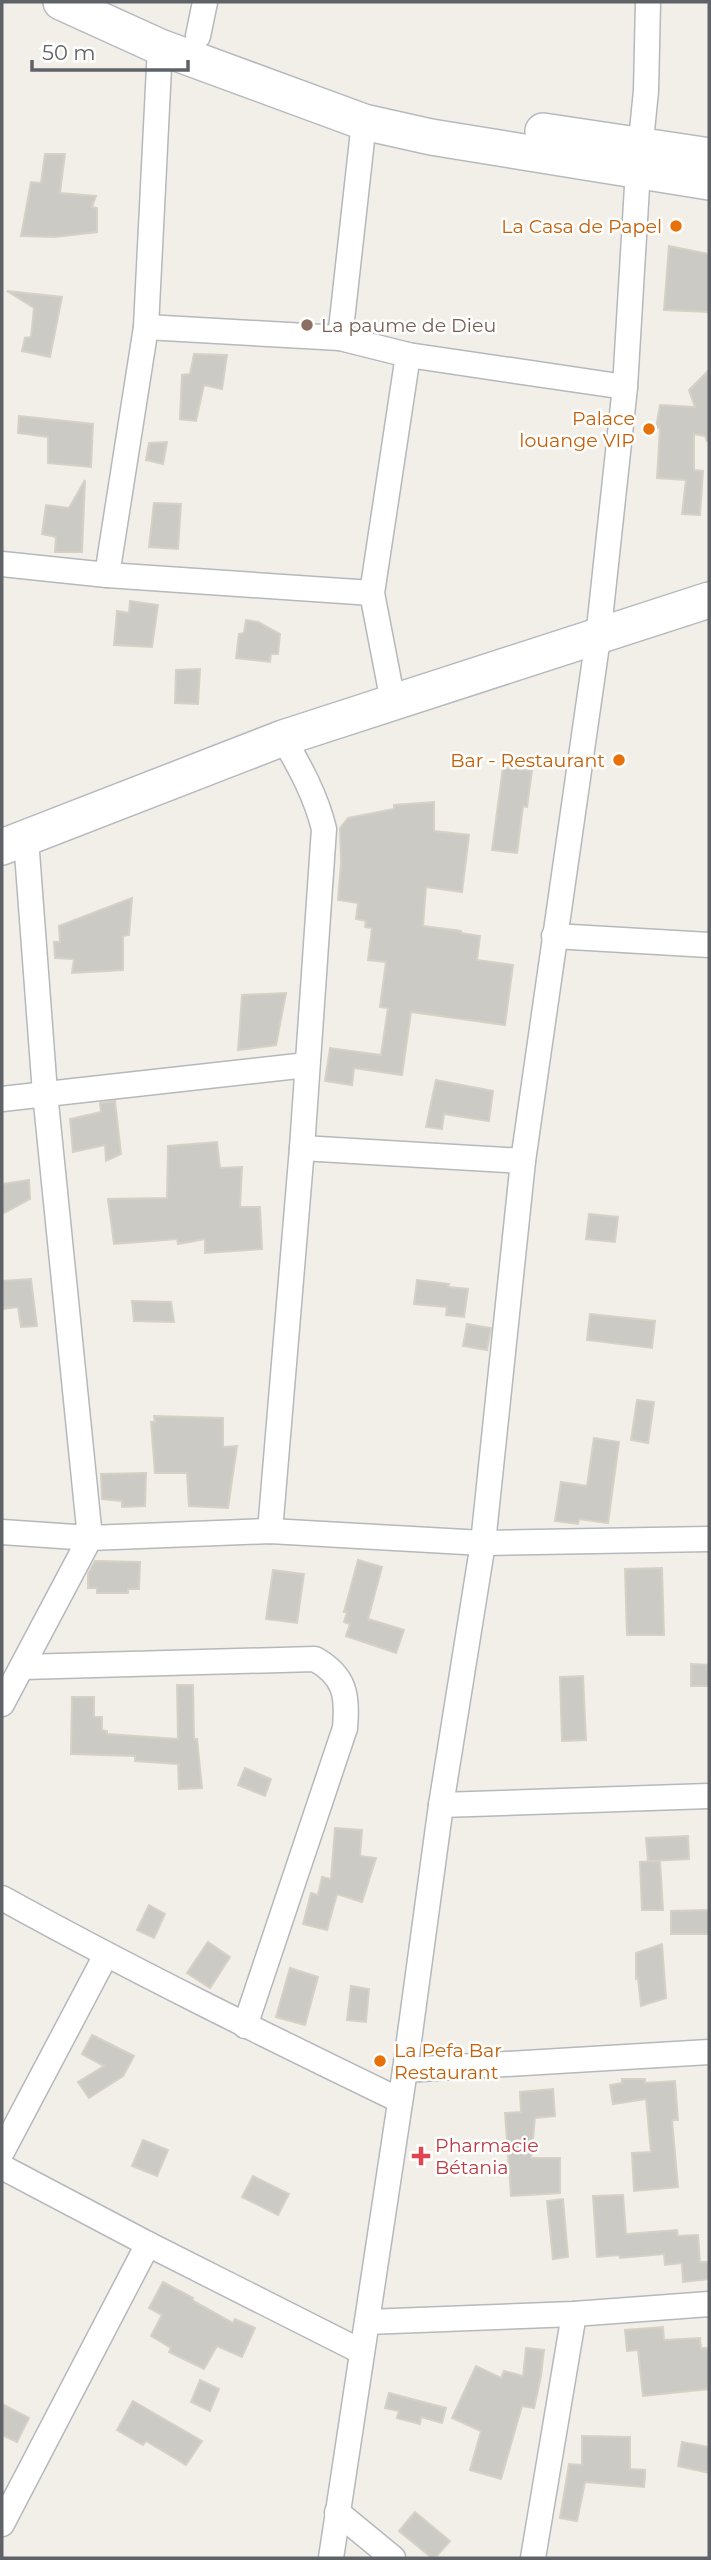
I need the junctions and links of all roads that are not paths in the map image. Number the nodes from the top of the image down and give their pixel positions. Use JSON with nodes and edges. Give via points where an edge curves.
{"nodes":[{"id":1,"x":61,"y":2,"type":"edge"},
{"id":2,"x":115,"y":2,"type":"edge"},
{"id":3,"x":205,"y":2,"type":"edge"},
{"id":4,"x":649,"y":2,"type":"edge"},
{"id":5,"x":198,"y":36,"type":"junction"},
{"id":6,"x":160,"y":47,"type":"junction"},
{"id":7,"x":364,"y":122,"type":"junction"},
{"id":8,"x":709,"y":156,"type":"edge"},
{"id":9,"x":639,"y":157,"type":"junction"},
{"id":10,"x":709,"y":182,"type":"edge"},
{"id":11,"x":146,"y":327,"type":"junction"},
{"id":12,"x":340,"y":338,"type":"junction"},
{"id":13,"x":408,"y":355,"type":"junction"},
{"id":14,"x":625,"y":387,"type":"junction"},
{"id":15,"x":2,"y":564,"type":"edge"},
{"id":16,"x":107,"y":575,"type":"junction"},
{"id":17,"x":372,"y":593,"type":"junction"},
{"id":18,"x":709,"y":600,"type":"edge"},
{"id":19,"x":598,"y":638,"type":"junction"},
{"id":20,"x":393,"y":702,"type":"junction"},
{"id":21,"x":283,"y":738,"type":"junction"},
{"id":22,"x":14,"y":843,"type":"edge"},
{"id":23,"x":554,"y":936,"type":"junction"},
{"id":24,"x":709,"y":945,"type":"edge"},
{"id":25,"x":307,"y":1065,"type":"junction"},
{"id":26,"x":45,"y":1093,"type":"junction"},
{"id":27,"x":2,"y":1099,"type":"edge"},
{"id":28,"x":302,"y":1148,"type":"junction"},
{"id":29,"x":523,"y":1161,"type":"junction"},
{"id":30,"x":271,"y":1531,"type":"junction"},
{"id":31,"x":2,"y":1532,"type":"edge"},
{"id":32,"x":90,"y":1538,"type":"junction"},
{"id":33,"x":709,"y":1539,"type":"edge"},
{"id":34,"x":483,"y":1543,"type":"junction"},
{"id":35,"x":23,"y":1667,"type":"junction"},
{"id":36,"x":2,"y":1704,"type":"edge"},
{"id":37,"x":709,"y":1796,"type":"edge"},
{"id":38,"x":441,"y":1805,"type":"junction"},
{"id":39,"x":2,"y":1898,"type":"edge"},
{"id":40,"x":106,"y":1955,"type":"junction"},
{"id":41,"x":245,"y":2026,"type":"junction"},
{"id":42,"x":709,"y":2052,"type":"edge"},
{"id":43,"x":405,"y":2070,"type":"junction"},
{"id":44,"x":399,"y":2099,"type":"junction"},
{"id":45,"x":2,"y":2152,"type":"edge"},
{"id":46,"x":2,"y":2167,"type":"edge"},
{"id":47,"x":148,"y":2244,"type":"junction"},
{"id":48,"x":709,"y":2304,"type":"edge"},
{"id":49,"x":574,"y":2314,"type":"junction"},
{"id":50,"x":367,"y":2322,"type":"junction"},
{"id":51,"x":362,"y":2352,"type":"junction"},
{"id":52,"x":337,"y":2512,"type":"junction"},
{"id":53,"x":2,"y":2524,"type":"edge"},
{"id":54,"x":331,"y":2558,"type":"edge"},
{"id":55,"x":393,"y":2558,"type":"edge"},
{"id":56,"x":533,"y":2558,"type":"edge"}],
"edges":[{"from":1,"to":6,"type":"main road"},
{"from":2,"to":5,"type":"main road"},
{"from":3,"to":5,"type":"street"},
{"from":4,"to":9,"type":"street"},
{"from":5,"to":9,"type":"main road","via":[[368,100]]},
{"from":6,"to":7,"type":"main road"},
{"from":6,"to":11,"type":"street"},
{"from":7,"to":9,"type":"main road","via":[[431,137]]},
{"from":7,"to":12,"type":"street"},
{"from":8,"to":9,"type":"main road"},
{"from":9,"to":10,"type":"main road"},
{"from":9,"to":14,"type":"street"},
{"from":11,"to":12,"type":"street"},
{"from":11,"to":16,"type":"street"},
{"from":12,"to":13,"type":"street"},
{"from":13,"to":14,"type":"street"},
{"from":13,"to":17,"type":"street"},
{"from":14,"to":19,"type":"street"},
{"from":15,"to":16,"type":"street"},
{"from":16,"to":17,"type":"street"},
{"from":17,"to":20,"type":"street"},
{"from":18,"to":19,"type":"main road"},
{"from":19,"to":20,"type":"main road"},
{"from":19,"to":23,"type":"street"},
{"from":20,"to":21,"type":"main road"},
{"from":21,"to":22,"type":"main road"},
{"from":21,"to":25,"type":"street","via":[[305,776],[324,829]]},
{"from":22,"to":26,"type":"street"},
{"from":23,"to":24,"type":"street"},
{"from":23,"to":29,"type":"street"},
{"from":25,"to":26,"type":"street"},
{"from":25,"to":28,"type":"street"},
{"from":26,"to":27,"type":"street"},
{"from":26,"to":32,"type":"street"},
{"from":28,"to":29,"type":"street"},
{"from":28,"to":30,"type":"street"},
{"from":29,"to":34,"type":"street"},
{"from":30,"to":32,"type":"street"},
{"from":30,"to":34,"type":"street"},
{"from":31,"to":32,"type":"street"},
{"from":32,"to":35,"type":"street"},
{"from":33,"to":34,"type":"street"},
{"from":34,"to":38,"type":"street"},
{"from":35,"to":36,"type":"street"},
{"from":35,"to":41,"type":"street","via":[[315,1659],[332,1669],[347,1707],[345,1728]]},
{"from":37,"to":38,"type":"street"},
{"from":38,"to":43,"type":"street"},
{"from":39,"to":40,"type":"street"},
{"from":40,"to":41,"type":"street"},
{"from":40,"to":45,"type":"street"},
{"from":41,"to":44,"type":"street"},
{"from":42,"to":43,"type":"street"},
{"from":43,"to":44,"type":"street"},
{"from":44,"to":50,"type":"street"},
{"from":46,"to":47,"type":"street"},
{"from":47,"to":51,"type":"street"},
{"from":47,"to":53,"type":"street"},
{"from":48,"to":49,"type":"street"},
{"from":49,"to":50,"type":"street"},
{"from":49,"to":56,"type":"street"},
{"from":50,"to":51,"type":"street"},
{"from":51,"to":52,"type":"street"},
{"from":52,"to":54,"type":"street"},
{"from":52,"to":55,"type":"street"}]}
